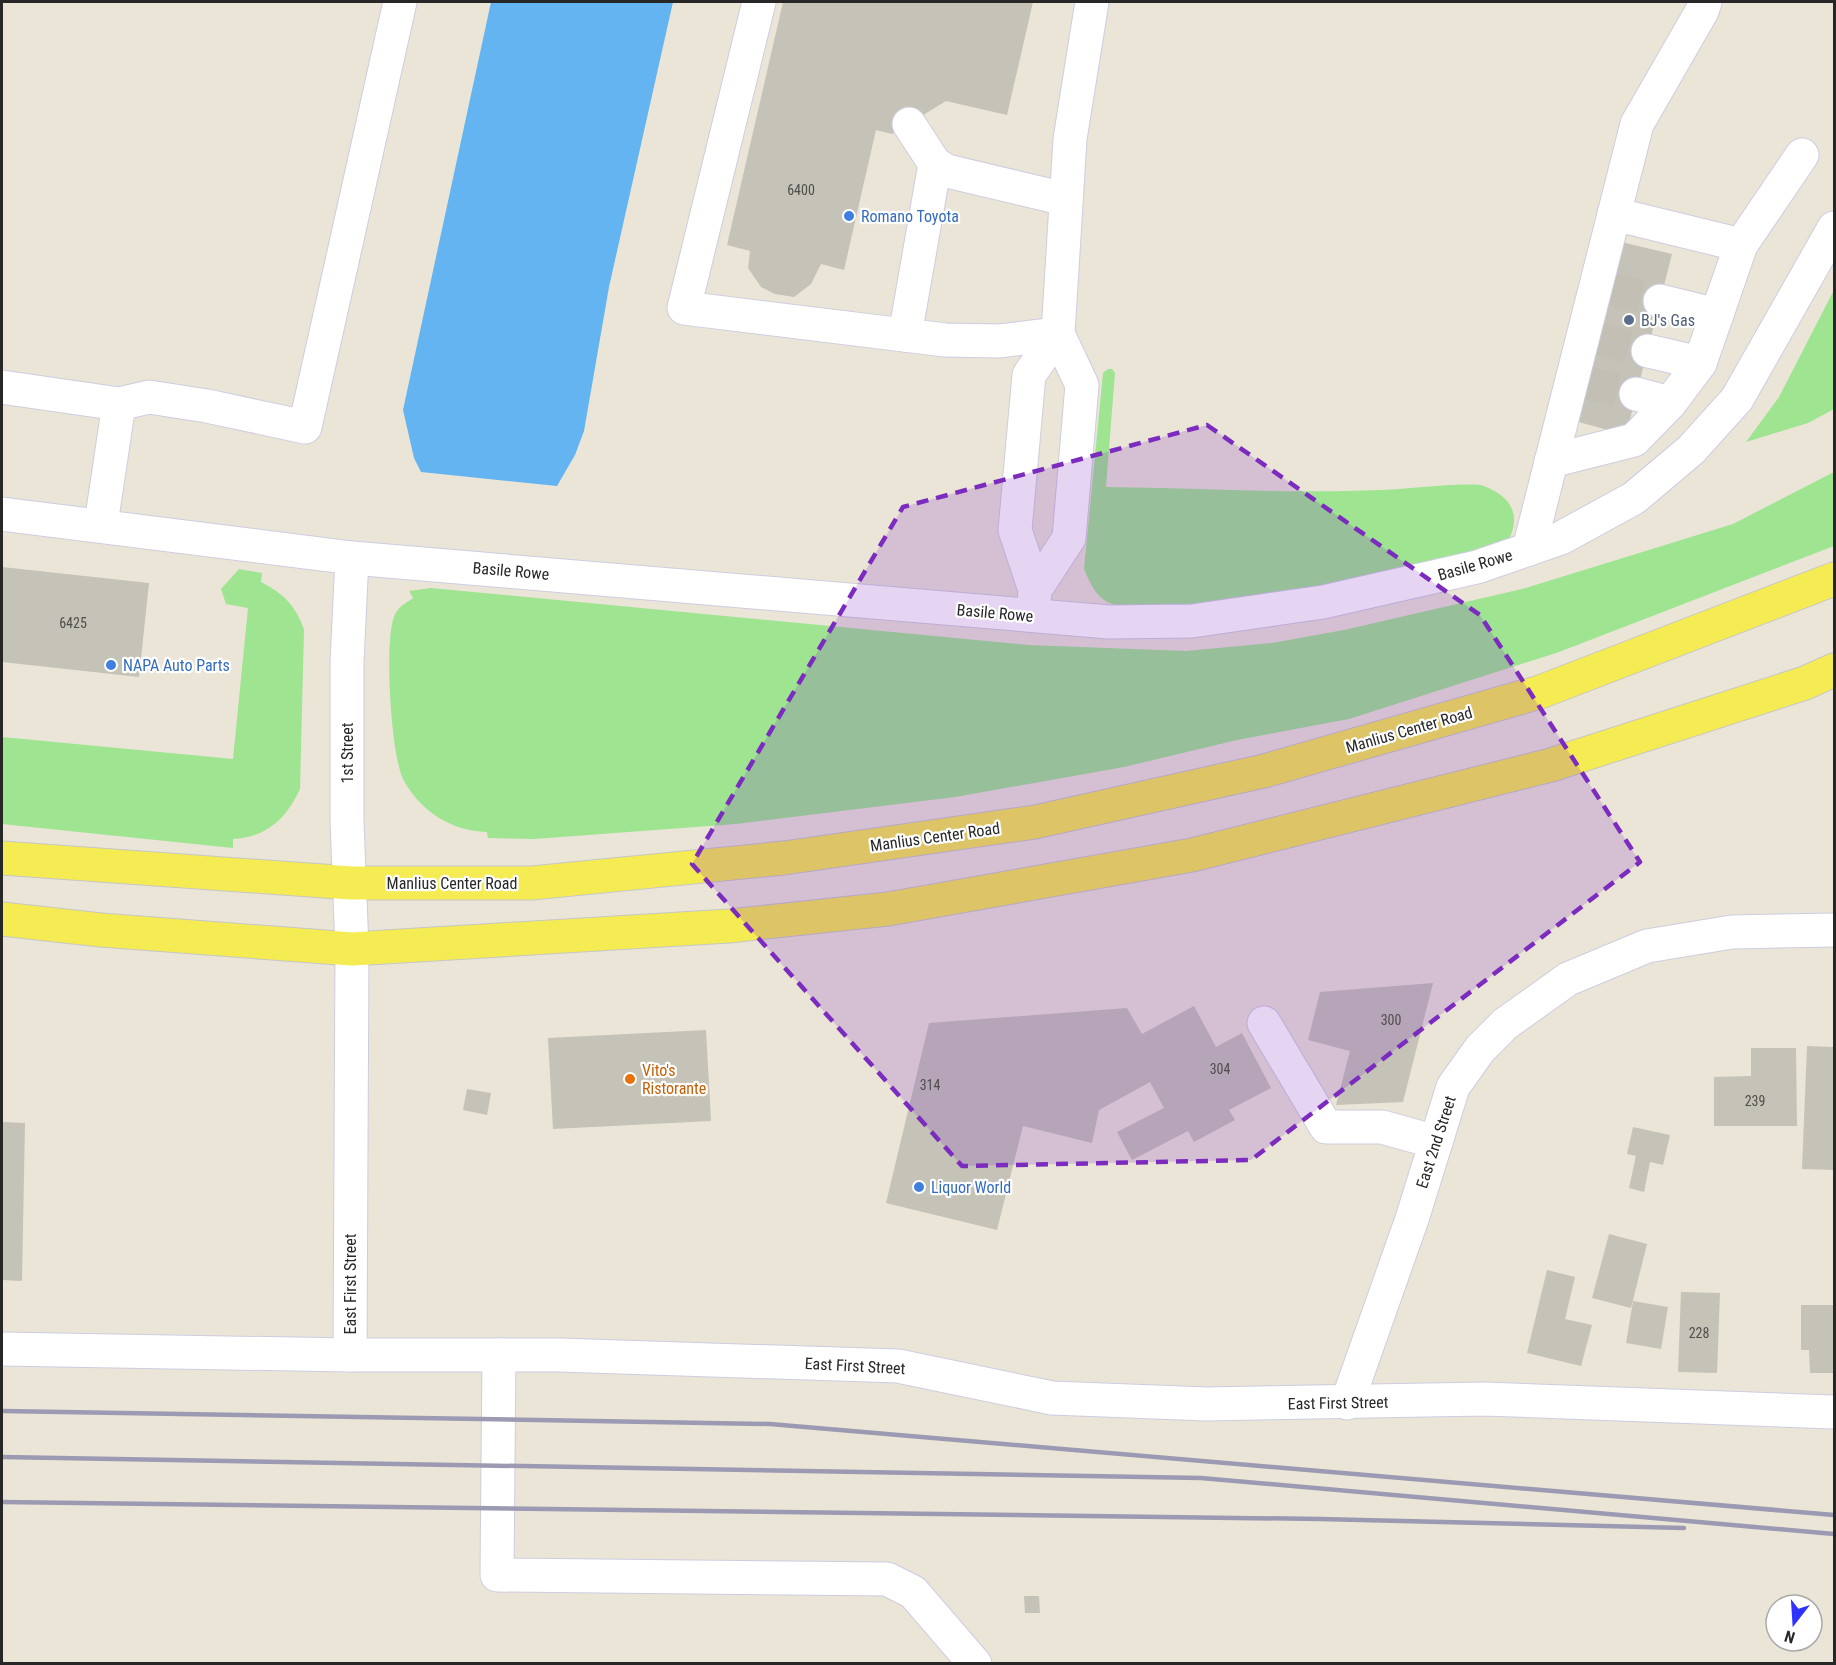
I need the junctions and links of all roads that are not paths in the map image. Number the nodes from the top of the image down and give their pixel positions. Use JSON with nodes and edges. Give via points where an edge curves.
{"nodes":[{"id":1,"x":400,"y":2,"type":"edge"},
{"id":2,"x":759,"y":2,"type":"edge"},
{"id":3,"x":1092,"y":2,"type":"edge"},
{"id":4,"x":1705,"y":2,"type":"edge"},
{"id":5,"x":909,"y":124,"type":"dead end"},
{"id":6,"x":1802,"y":155,"type":"dead end"},
{"id":7,"x":935,"y":164,"type":"junction"},
{"id":8,"x":1065,"y":199,"type":"junction"},
{"id":9,"x":1614,"y":213,"type":"junction"},
{"id":10,"x":1834,"y":228,"type":"edge"},
{"id":11,"x":1741,"y":245,"type":"junction"},
{"id":12,"x":1660,"y":301,"type":"tunnel mouth"},
{"id":13,"x":1717,"y":315,"type":"junction"},
{"id":14,"x":1058,"y":334,"type":"junction"},
{"id":15,"x":905,"y":335,"type":"junction"},
{"id":16,"x":1648,"y":351,"type":"tunnel mouth"},
{"id":17,"x":1700,"y":363,"type":"junction"},
{"id":18,"x":2,"y":387,"type":"edge"},
{"id":19,"x":1636,"y":394,"type":"tunnel mouth"},
{"id":20,"x":119,"y":404,"type":"junction"},
{"id":21,"x":1670,"y":404,"type":"junction"},
{"id":22,"x":1551,"y":461,"type":"junction"},
{"id":23,"x":2,"y":514,"type":"edge"},
{"id":24,"x":101,"y":524,"type":"junction"},
{"id":25,"x":1529,"y":549,"type":"junction"},
{"id":26,"x":352,"y":558,"type":"junction"},
{"id":27,"x":1834,"y":579,"type":"edge"},
{"id":28,"x":1034,"y":603,"type":"junction"},
{"id":29,"x":1834,"y":670,"type":"edge"},
{"id":30,"x":2,"y":858,"type":"edge"},
{"id":31,"x":351,"y":883,"type":"junction"},
{"id":32,"x":2,"y":919,"type":"edge"},
{"id":33,"x":1834,"y":930,"type":"edge"},
{"id":34,"x":352,"y":949,"type":"junction"},
{"id":35,"x":1264,"y":1023,"type":"dead end"},
{"id":36,"x":1436,"y":1142,"type":"junction"},
{"id":37,"x":2,"y":1349,"type":"edge"},
{"id":38,"x":350,"y":1355,"type":"junction"},
{"id":39,"x":499,"y":1355,"type":"junction"},
{"id":40,"x":1347,"y":1403,"type":"junction"},
{"id":41,"x":1834,"y":1412,"type":"edge"},
{"id":42,"x":975,"y":1664,"type":"edge"}],
"edges":[{"from":1,"to":20,"type":"street","via":[[305,427],[148,397]]},
{"from":2,"to":15,"type":"street","via":[[684,308]]},
{"from":3,"to":8,"type":"street","via":[[1070,139]]},
{"from":4,"to":9,"type":"street","via":[[1637,124]]},
{"from":5,"to":7,"type":"street"},
{"from":6,"to":11,"type":"street"},
{"from":7,"to":8,"type":"street","via":[[947,171]]},
{"from":7,"to":15,"type":"street"},
{"from":8,"to":14,"type":"street"},
{"from":9,"to":11,"type":"street"},
{"from":9,"to":22,"type":"street","via":[[1603,287],[1579,380]]},
{"from":10,"to":25,"type":"street","name":"Basile Rowe","via":[[1737,399],[1691,450],[1634,498],[1561,538]]},
{"from":11,"to":13,"type":"street"},
{"from":12,"to":13,"type":"street"},
{"from":13,"to":17,"type":"street"},
{"from":14,"to":15,"type":"street","via":[[999,341]]},
{"from":14,"to":28,"type":"street","via":[[1029,375],[1015,530]]},
{"from":14,"to":28,"type":"street","via":[[1082,385],[1069,537]]},
{"from":16,"to":17,"type":"street"},
{"from":17,"to":21,"type":"street"},
{"from":18,"to":20,"type":"street"},
{"from":19,"to":21,"type":"street"},
{"from":20,"to":24,"type":"street"},
{"from":21,"to":22,"type":"street","via":[[1634,440]]},
{"from":22,"to":25,"type":"street"},
{"from":23,"to":24,"type":"street","name":"Basile Rowe"},
{"from":24,"to":26,"type":"street","name":"Basile Rowe"},
{"from":25,"to":28,"type":"street","name":"Basile Rowe","via":[[1478,567],[1323,602],[1192,621],[1109,622]]},
{"from":26,"to":28,"type":"street","name":"Basile Rowe"},
{"from":26,"to":31,"type":"street","name":"1st Street","via":[[347,662]]},
{"from":27,"to":31,"type":"main road","name":"Manlius Center Road","via":[[1540,692],[1264,771],[1035,822],[784,858],[532,883]]},
{"from":29,"to":34,"type":"main road","via":[[1805,683],[1551,765],[1192,855],[888,909],[717,927]]},
{"from":30,"to":31,"type":"main road","name":"Manlius Center Road"},
{"from":31,"to":34,"type":"street","name":"1st Street"},
{"from":32,"to":34,"type":"main road"},
{"from":33,"to":36,"type":"street","name":"East 2nd Street","via":[[1732,932],[1647,946],[1568,979],[1505,1024],[1480,1049],[1453,1087]]},
{"from":34,"to":38,"type":"street","name":"East First Street"},
{"from":35,"to":36,"type":"street","via":[[1326,1126],[1382,1127]]},
{"from":36,"to":40,"type":"street","name":"East 2nd Street"},
{"from":37,"to":38,"type":"street"},
{"from":38,"to":39,"type":"street","name":"East First Street"},
{"from":39,"to":40,"type":"street","name":"East First Street","via":[[898,1366],[1052,1398],[1207,1404]]},
{"from":39,"to":42,"type":"street","via":[[497,1575],[888,1579],[913,1592]]},
{"from":40,"to":41,"type":"street","name":"East First Street","via":[[1485,1399]]}]}
